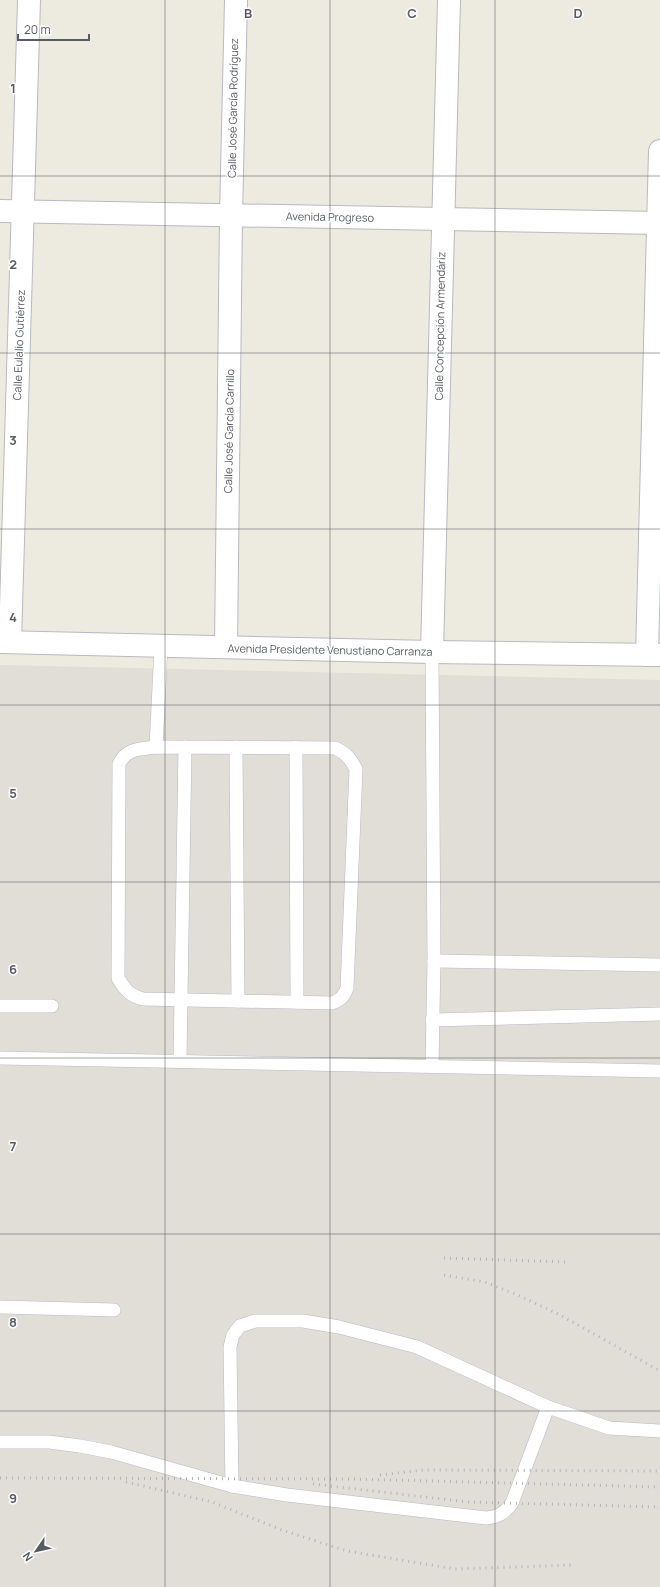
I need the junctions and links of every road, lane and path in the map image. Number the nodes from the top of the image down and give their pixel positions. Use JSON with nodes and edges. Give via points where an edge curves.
{"nodes":[{"id":1,"x":29,"y":0,"type":"edge"},
{"id":2,"x":236,"y":0,"type":"edge"},
{"id":3,"x":448,"y":0,"type":"edge"},
{"id":4,"x":660,"y":151,"type":"edge"},
{"id":5,"x":0,"y":211,"type":"edge"},
{"id":6,"x":23,"y":212,"type":"junction"},
{"id":7,"x":231,"y":215,"type":"junction"},
{"id":8,"x":442,"y":219,"type":"junction"},
{"id":9,"x":659,"y":223,"type":"edge"},
{"id":10,"x":5,"y":642,"type":"edge"},
{"id":11,"x":161,"y":646,"type":"junction"},
{"id":12,"x":226,"y":648,"type":"junction"},
{"id":13,"x":432,"y":652,"type":"junction"},
{"id":14,"x":653,"y":655,"type":"edge"},
{"id":15,"x":156,"y":747,"type":"junction"},
{"id":16,"x":185,"y":747,"type":"junction"},
{"id":17,"x":236,"y":747,"type":"junction"},
{"id":18,"x":296,"y":747,"type":"junction"},
{"id":19,"x":434,"y":961,"type":"junction"},
{"id":20,"x":660,"y":965,"type":"edge"},
{"id":21,"x":180,"y":1000,"type":"junction"},
{"id":22,"x":238,"y":1001,"type":"junction"},
{"id":23,"x":297,"y":1002,"type":"junction"},
{"id":24,"x":0,"y":1006,"type":"edge"},
{"id":25,"x":52,"y":1006,"type":"dead end"},
{"id":26,"x":660,"y":1014,"type":"edge"},
{"id":27,"x":432,"y":1020,"type":"junction"},
{"id":28,"x":0,"y":1058,"type":"edge"},
{"id":29,"x":180,"y":1061,"type":"junction"},
{"id":30,"x":432,"y":1066,"type":"junction"},
{"id":31,"x":660,"y":1070,"type":"edge"},
{"id":32,"x":0,"y":1306,"type":"edge"},
{"id":33,"x":114,"y":1310,"type":"dead end"},
{"id":34,"x":548,"y":1407,"type":"junction"},
{"id":35,"x":660,"y":1431,"type":"edge"},
{"id":36,"x":0,"y":1442,"type":"edge"},
{"id":37,"x":232,"y":1486,"type":"junction"}],
"edges":[{"from":1,"to":6,"type":"street","name":"Calle Eulalio Gutiérrez"},
{"from":2,"to":7,"type":"street","name":"Calle José García Rodríguez"},
{"from":3,"to":8,"type":"street","name":"Calle Concepción Armendáriz"},
{"from":4,"to":9,"type":"street"},
{"from":5,"to":6,"type":"street","name":"Avenida Progreso"},
{"from":6,"to":7,"type":"street","name":"Avenida Progreso"},
{"from":6,"to":10,"type":"street","name":"Calle Eulalio Gutiérrez"},
{"from":7,"to":8,"type":"street","name":"Avenida Progreso"},
{"from":7,"to":12,"type":"street","name":"Calle José García Carrillo"},
{"from":8,"to":9,"type":"street","name":"Avenida Progreso"},
{"from":8,"to":13,"type":"street","name":"Calle Concepción Armendáriz"},
{"from":9,"to":14,"type":"street"},
{"from":10,"to":11,"type":"street","name":"Avenida Presidente Venustiano Carranza"},
{"from":11,"to":12,"type":"street","name":"Avenida Presidente Venustiano Carranza"},
{"from":11,"to":15,"type":"lane"},
{"from":12,"to":13,"type":"street","name":"Avenida Presidente Venustiano Carranza"},
{"from":13,"to":14,"type":"street","name":"Avenida Presidente Venustiano Carranza"},
{"from":13,"to":19,"type":"lane"},
{"from":15,"to":16,"type":"lane"},
{"from":15,"to":21,"type":"lane","via":[[127,752],[119,764],[118,978],[132,996]]},
{"from":16,"to":17,"type":"lane"},
{"from":16,"to":21,"type":"lane"},
{"from":17,"to":18,"type":"lane"},
{"from":17,"to":22,"type":"lane"},
{"from":18,"to":23,"type":"lane"},
{"from":18,"to":23,"type":"lane","via":[[335,748],[345,753],[356,769],[346,994],[332,1003]]},
{"from":19,"to":20,"type":"lane"},
{"from":19,"to":27,"type":"lane"},
{"from":21,"to":22,"type":"lane"},
{"from":21,"to":29,"type":"lane"},
{"from":22,"to":23,"type":"lane"},
{"from":24,"to":25,"type":"lane"},
{"from":26,"to":27,"type":"lane"},
{"from":27,"to":30,"type":"lane"},
{"from":28,"to":29,"type":"lane"},
{"from":29,"to":30,"type":"lane"},
{"from":30,"to":31,"type":"lane"},
{"from":32,"to":33,"type":"lane"},
{"from":34,"to":35,"type":"lane","via":[[609,1428]]},
{"from":34,"to":37,"type":"lane","via":[[512,1503],[507,1510],[494,1518],[287,1495]]},
{"from":34,"to":37,"type":"lane","via":[[417,1347],[339,1327],[303,1321],[254,1321],[236,1330],[230,1347]]},
{"from":36,"to":37,"type":"lane","via":[[49,1442],[86,1447]]}]}
